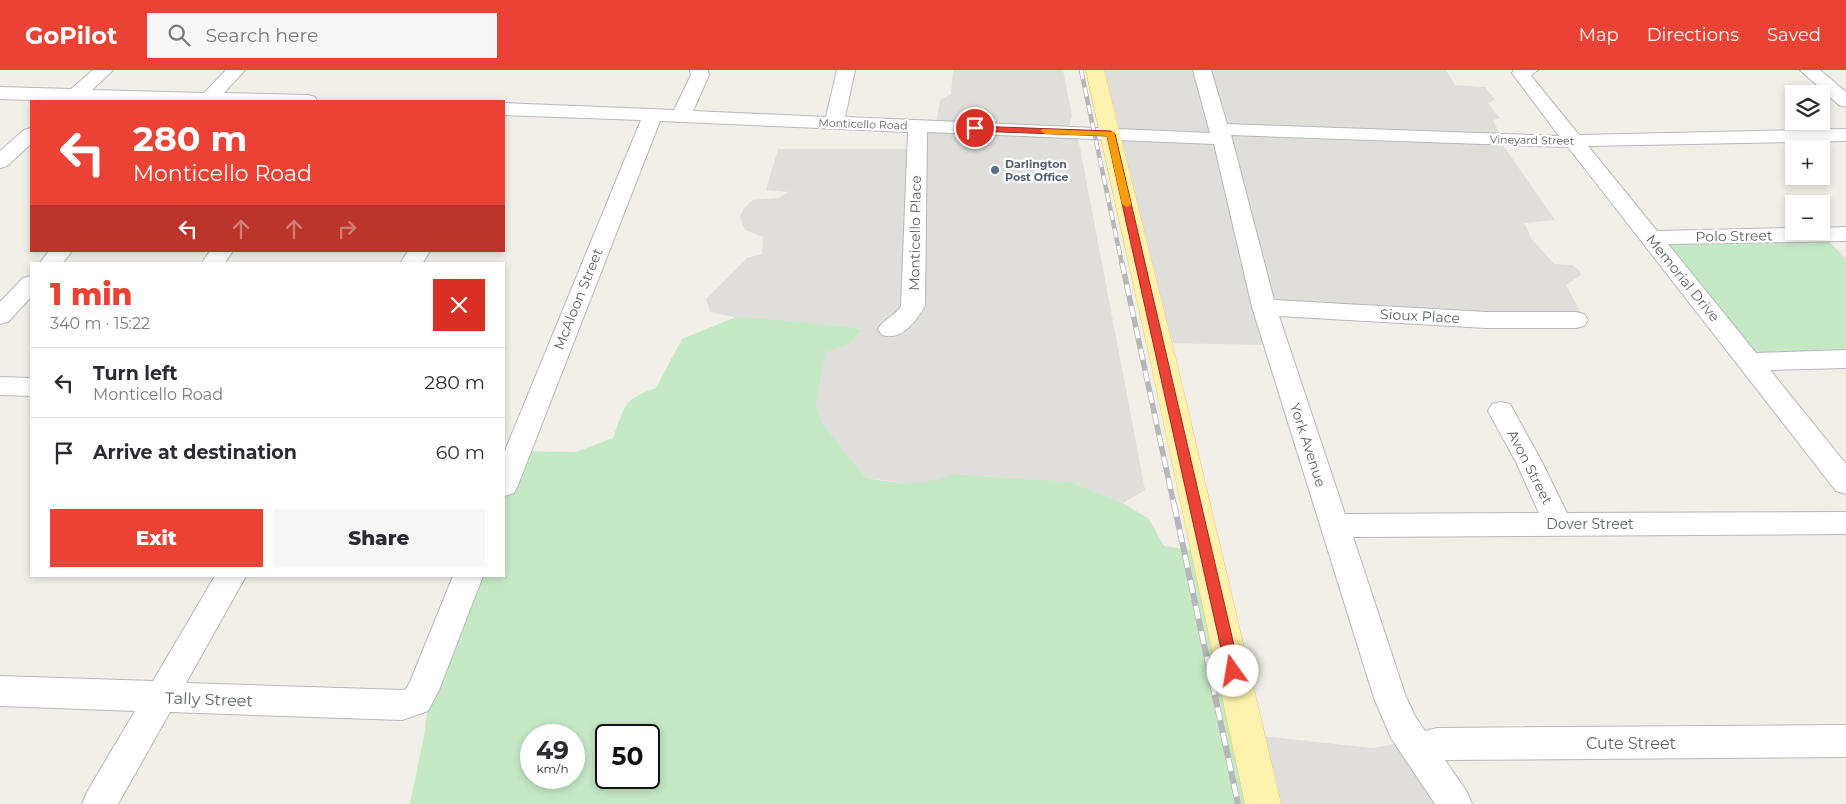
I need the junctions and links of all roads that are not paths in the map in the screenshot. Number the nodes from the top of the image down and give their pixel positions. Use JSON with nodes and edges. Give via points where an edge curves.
{"nodes":[{"id":1,"x":104,"y":70,"type":"edge"},
{"id":2,"x":236,"y":70,"type":"edge"},
{"id":3,"x":699,"y":70,"type":"edge"},
{"id":4,"x":846,"y":70,"type":"edge"},
{"id":5,"x":1095,"y":70,"type":"edge"},
{"id":6,"x":1202,"y":70,"type":"edge"},
{"id":7,"x":1810,"y":70,"type":"edge"},
{"id":8,"x":1525,"y":72,"type":"edge"},
{"id":9,"x":0,"y":93,"type":"edge"},
{"id":10,"x":72,"y":98,"type":"edge"},
{"id":11,"x":208,"y":100,"type":"edge"},
{"id":12,"x":1846,"y":101,"type":"edge"},
{"id":13,"x":505,"y":109,"type":"edge"},
{"id":14,"x":653,"y":114,"type":"junction"},
{"id":15,"x":682,"y":116,"type":"junction"},
{"id":16,"x":834,"y":122,"type":"junction"},
{"id":17,"x":918,"y":126,"type":"junction"},
{"id":18,"x":1111,"y":134,"type":"junction"},
{"id":19,"x":1220,"y":134,"type":"junction"},
{"id":20,"x":30,"y":135,"type":"edge"},
{"id":21,"x":1846,"y":135,"type":"edge"},
{"id":22,"x":1574,"y":141,"type":"junction"},
{"id":23,"x":0,"y":162,"type":"edge"},
{"id":24,"x":1846,"y":234,"type":"edge"},
{"id":25,"x":1651,"y":238,"type":"junction"},
{"id":26,"x":61,"y":252,"type":"edge"},
{"id":27,"x":221,"y":252,"type":"edge"},
{"id":28,"x":52,"y":262,"type":"edge"},
{"id":29,"x":214,"y":262,"type":"edge"},
{"id":30,"x":30,"y":284,"type":"edge"},
{"id":31,"x":1264,"y":307,"type":"junction"},
{"id":32,"x":0,"y":316,"type":"edge"},
{"id":33,"x":1576,"y":320,"type":"dead end"},
{"id":34,"x":890,"y":329,"type":"dead end"},
{"id":35,"x":1846,"y":359,"type":"edge"},
{"id":36,"x":1751,"y":362,"type":"junction"},
{"id":37,"x":0,"y":386,"type":"edge"},
{"id":38,"x":30,"y":387,"type":"edge"},
{"id":39,"x":1501,"y":411,"type":"dead end"},
{"id":40,"x":505,"y":483,"type":"edge"},
{"id":41,"x":1846,"y":483,"type":"edge"},
{"id":42,"x":1846,"y":523,"type":"edge"},
{"id":43,"x":1558,"y":524,"type":"junction"},
{"id":44,"x":1334,"y":526,"type":"junction"},
{"id":45,"x":230,"y":577,"type":"edge"},
{"id":46,"x":468,"y":577,"type":"edge"},
{"id":47,"x":0,"y":691,"type":"edge"},
{"id":48,"x":160,"y":697,"type":"junction"},
{"id":49,"x":1846,"y":741,"type":"edge"},
{"id":50,"x":1417,"y":749,"type":"junction"},
{"id":51,"x":99,"y":804,"type":"edge"},
{"id":52,"x":1263,"y":804,"type":"edge"},
{"id":53,"x":1455,"y":804,"type":"edge"}],
"edges":[{"from":1,"to":10,"type":"street"},
{"from":2,"to":11,"type":"street"},
{"from":3,"to":15,"type":"street","via":[[700,75]]},
{"from":4,"to":16,"type":"street"},
{"from":5,"to":18,"type":"main road"},
{"from":6,"to":19,"type":"street","name":"York Avenue"},
{"from":7,"to":12,"type":"street"},
{"from":8,"to":22,"type":"street","name":"Memorial Drive"},
{"from":9,"to":10,"type":"street"},
{"from":10,"to":11,"type":"street"},
{"from":13,"to":14,"type":"street","name":"Monticello Road"},
{"from":14,"to":15,"type":"street","name":"Monticello Road"},
{"from":14,"to":40,"type":"street","name":"McAloon Street"},
{"from":15,"to":16,"type":"street","name":"Monticello Road"},
{"from":16,"to":17,"type":"street","name":"Monticello Road"},
{"from":17,"to":18,"type":"street","name":"Monticello Road"},
{"from":17,"to":34,"type":"street","name":"Monticello Place","via":[[913,306],[907,316]]},
{"from":18,"to":19,"type":"street","name":"Monticello Road"},
{"from":18,"to":52,"type":"main road"},
{"from":19,"to":22,"type":"street","name":"Vineyard Street"},
{"from":19,"to":31,"type":"street","name":"York Avenue"},
{"from":20,"to":23,"type":"street"},
{"from":21,"to":22,"type":"street","name":"Vineyard Street"},
{"from":22,"to":25,"type":"street","name":"Memorial Drive"},
{"from":24,"to":25,"type":"street","name":"Polo Street"},
{"from":25,"to":36,"type":"street","name":"Memorial Drive"},
{"from":26,"to":28,"type":"street"},
{"from":27,"to":29,"type":"street"},
{"from":30,"to":32,"type":"street"},
{"from":31,"to":33,"type":"street","name":"Sioux Place","via":[[1486,320]]},
{"from":31,"to":44,"type":"street","name":"York Avenue"},
{"from":35,"to":36,"type":"street"},
{"from":36,"to":41,"type":"street","name":"Memorial Drive"},
{"from":37,"to":38,"type":"street"},
{"from":39,"to":43,"type":"street","name":"Avon Street"},
{"from":42,"to":43,"type":"street","name":"Dover Street"},
{"from":43,"to":44,"type":"street","name":"Dover Street"},
{"from":44,"to":50,"type":"street","name":"York Avenue","via":[[1390,698]]},
{"from":45,"to":48,"type":"street"},
{"from":46,"to":48,"type":"street","name":"Tally Street","via":[[424,690],[417,700],[402,706]]},
{"from":47,"to":48,"type":"street","name":"Tally Street"},
{"from":48,"to":51,"type":"street"},
{"from":49,"to":50,"type":"street","name":"Cute Street","via":[[1437,744]]},
{"from":50,"to":53,"type":"street","name":"York Avenue"}]}
